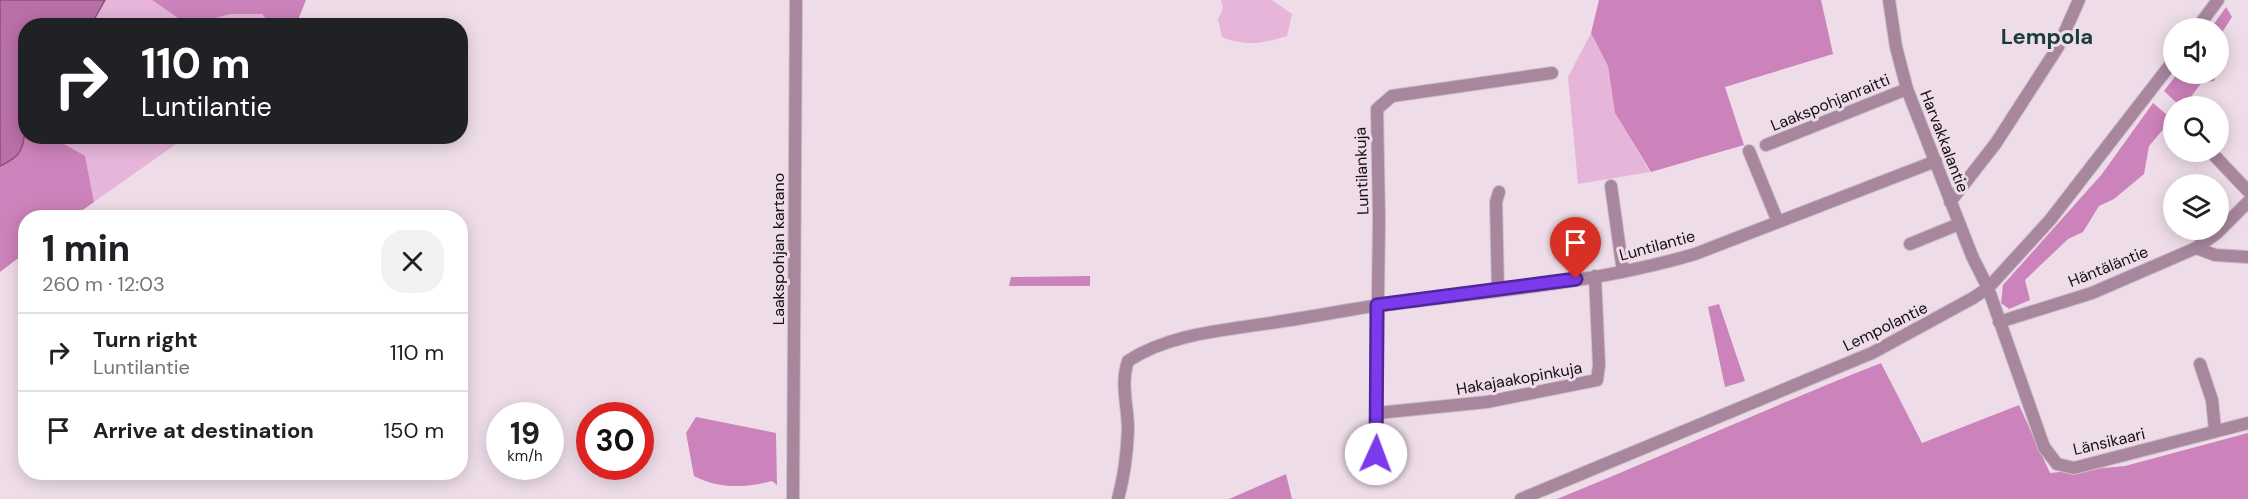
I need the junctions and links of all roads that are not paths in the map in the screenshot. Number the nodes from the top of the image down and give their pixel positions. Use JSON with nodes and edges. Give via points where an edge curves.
{"nodes":[{"id":1,"x":796,"y":0,"type":"edge"},
{"id":2,"x":1889,"y":0,"type":"edge"},
{"id":3,"x":2079,"y":0,"type":"edge"},
{"id":4,"x":2218,"y":0,"type":"edge"},
{"id":5,"x":2204,"y":18,"type":"edge"},
{"id":6,"x":1552,"y":73,"type":"dead end"},
{"id":7,"x":2163,"y":74,"type":"edge"},
{"id":8,"x":1907,"y":89,"type":"junction"},
{"id":9,"x":1766,"y":145,"type":"dead end"},
{"id":10,"x":1749,"y":151,"type":"dead end"},
{"id":11,"x":1936,"y":161,"type":"junction"},
{"id":12,"x":2220,"y":162,"type":"edge"},
{"id":13,"x":1611,"y":186,"type":"dead end"},
{"id":14,"x":2248,"y":191,"type":"edge"},
{"id":15,"x":1499,"y":192,"type":"dead end"},
{"id":16,"x":1950,"y":202,"type":"junction"},
{"id":17,"x":2248,"y":202,"type":"edge"},
{"id":18,"x":1778,"y":222,"type":"junction"},
{"id":19,"x":1959,"y":224,"type":"junction"},
{"id":20,"x":1910,"y":244,"type":"dead end"},
{"id":21,"x":2196,"y":248,"type":"junction"},
{"id":22,"x":2248,"y":257,"type":"edge"},
{"id":23,"x":1623,"y":272,"type":"junction"},
{"id":24,"x":1595,"y":276,"type":"junction"},
{"id":25,"x":1988,"y":288,"type":"junction"},
{"id":26,"x":1498,"y":291,"type":"junction"},
{"id":27,"x":1377,"y":305,"type":"junction"},
{"id":28,"x":1999,"y":322,"type":"junction"},
{"id":29,"x":2200,"y":364,"type":"dead end"},
{"id":30,"x":1377,"y":413,"type":"junction"},
{"id":31,"x":2248,"y":423,"type":"edge"},
{"id":32,"x":2215,"y":430,"type":"junction"},
{"id":33,"x":1376,"y":454,"type":"dead end"},
{"id":34,"x":793,"y":499,"type":"edge"},
{"id":35,"x":1118,"y":499,"type":"edge"},
{"id":36,"x":1521,"y":499,"type":"edge"}],
"edges":[{"from":1,"to":34,"type":"street","name":"Laakspohjan kartano"},
{"from":2,"to":8,"type":"street","name":"Harvakkalantie"},
{"from":3,"to":16,"type":"street","via":[[2058,47],[1996,143]]},
{"from":4,"to":5,"type":"street"},
{"from":6,"to":27,"type":"street","name":"Luntilankuja","via":[[1392,96],[1377,109]]},
{"from":7,"to":25,"type":"street","name":"Lempolantie","via":[[2050,220]]},
{"from":8,"to":9,"type":"street","name":"Laakspohjanraitti"},
{"from":8,"to":11,"type":"street","name":"Harvakkalantie"},
{"from":10,"to":18,"type":"street"},
{"from":11,"to":16,"type":"street","name":"Harvakkalantie"},
{"from":11,"to":18,"type":"street","name":"Luntilantie"},
{"from":12,"to":14,"type":"street"},
{"from":13,"to":23,"type":"street"},
{"from":15,"to":26,"type":"street"},
{"from":16,"to":19,"type":"street","name":"Harvakkalantie"},
{"from":17,"to":21,"type":"street","name":"Häntäläntie"},
{"from":18,"to":23,"type":"street","name":"Luntilantie","via":[[1695,254]]},
{"from":19,"to":20,"type":"street"},
{"from":19,"to":25,"type":"street","name":"Harvakkalantie"},
{"from":21,"to":22,"type":"street","via":[[2215,255]]},
{"from":21,"to":28,"type":"street","name":"Häntäläntie","via":[[2092,293]]},
{"from":23,"to":24,"type":"street","name":"Luntilantie"},
{"from":24,"to":26,"type":"street","name":"Luntilantie"},
{"from":24,"to":30,"type":"street","name":"Hakajaakopinkuja","via":[[1597,380],[1487,402]]},
{"from":25,"to":28,"type":"street","name":"Länsikaari"},
{"from":25,"to":36,"type":"street","name":"Lempolantie","via":[[1872,353]]},
{"from":26,"to":27,"type":"street","name":"Luntilantie"},
{"from":27,"to":30,"type":"street","name":"Luntilankuja"},
{"from":27,"to":35,"type":"street","name":"Luntilantie","via":[[1193,336],[1139,353],[1128,361],[1123,375],[1128,429]]},
{"from":28,"to":32,"type":"street","name":"Länsikaari","via":[[2044,447],[2057,464],[2074,468]]},
{"from":29,"to":32,"type":"street","via":[[2212,400]]},
{"from":30,"to":33,"type":"street","name":"Luntilankuja"},
{"from":31,"to":32,"type":"street","name":"Länsikaari"}]}
